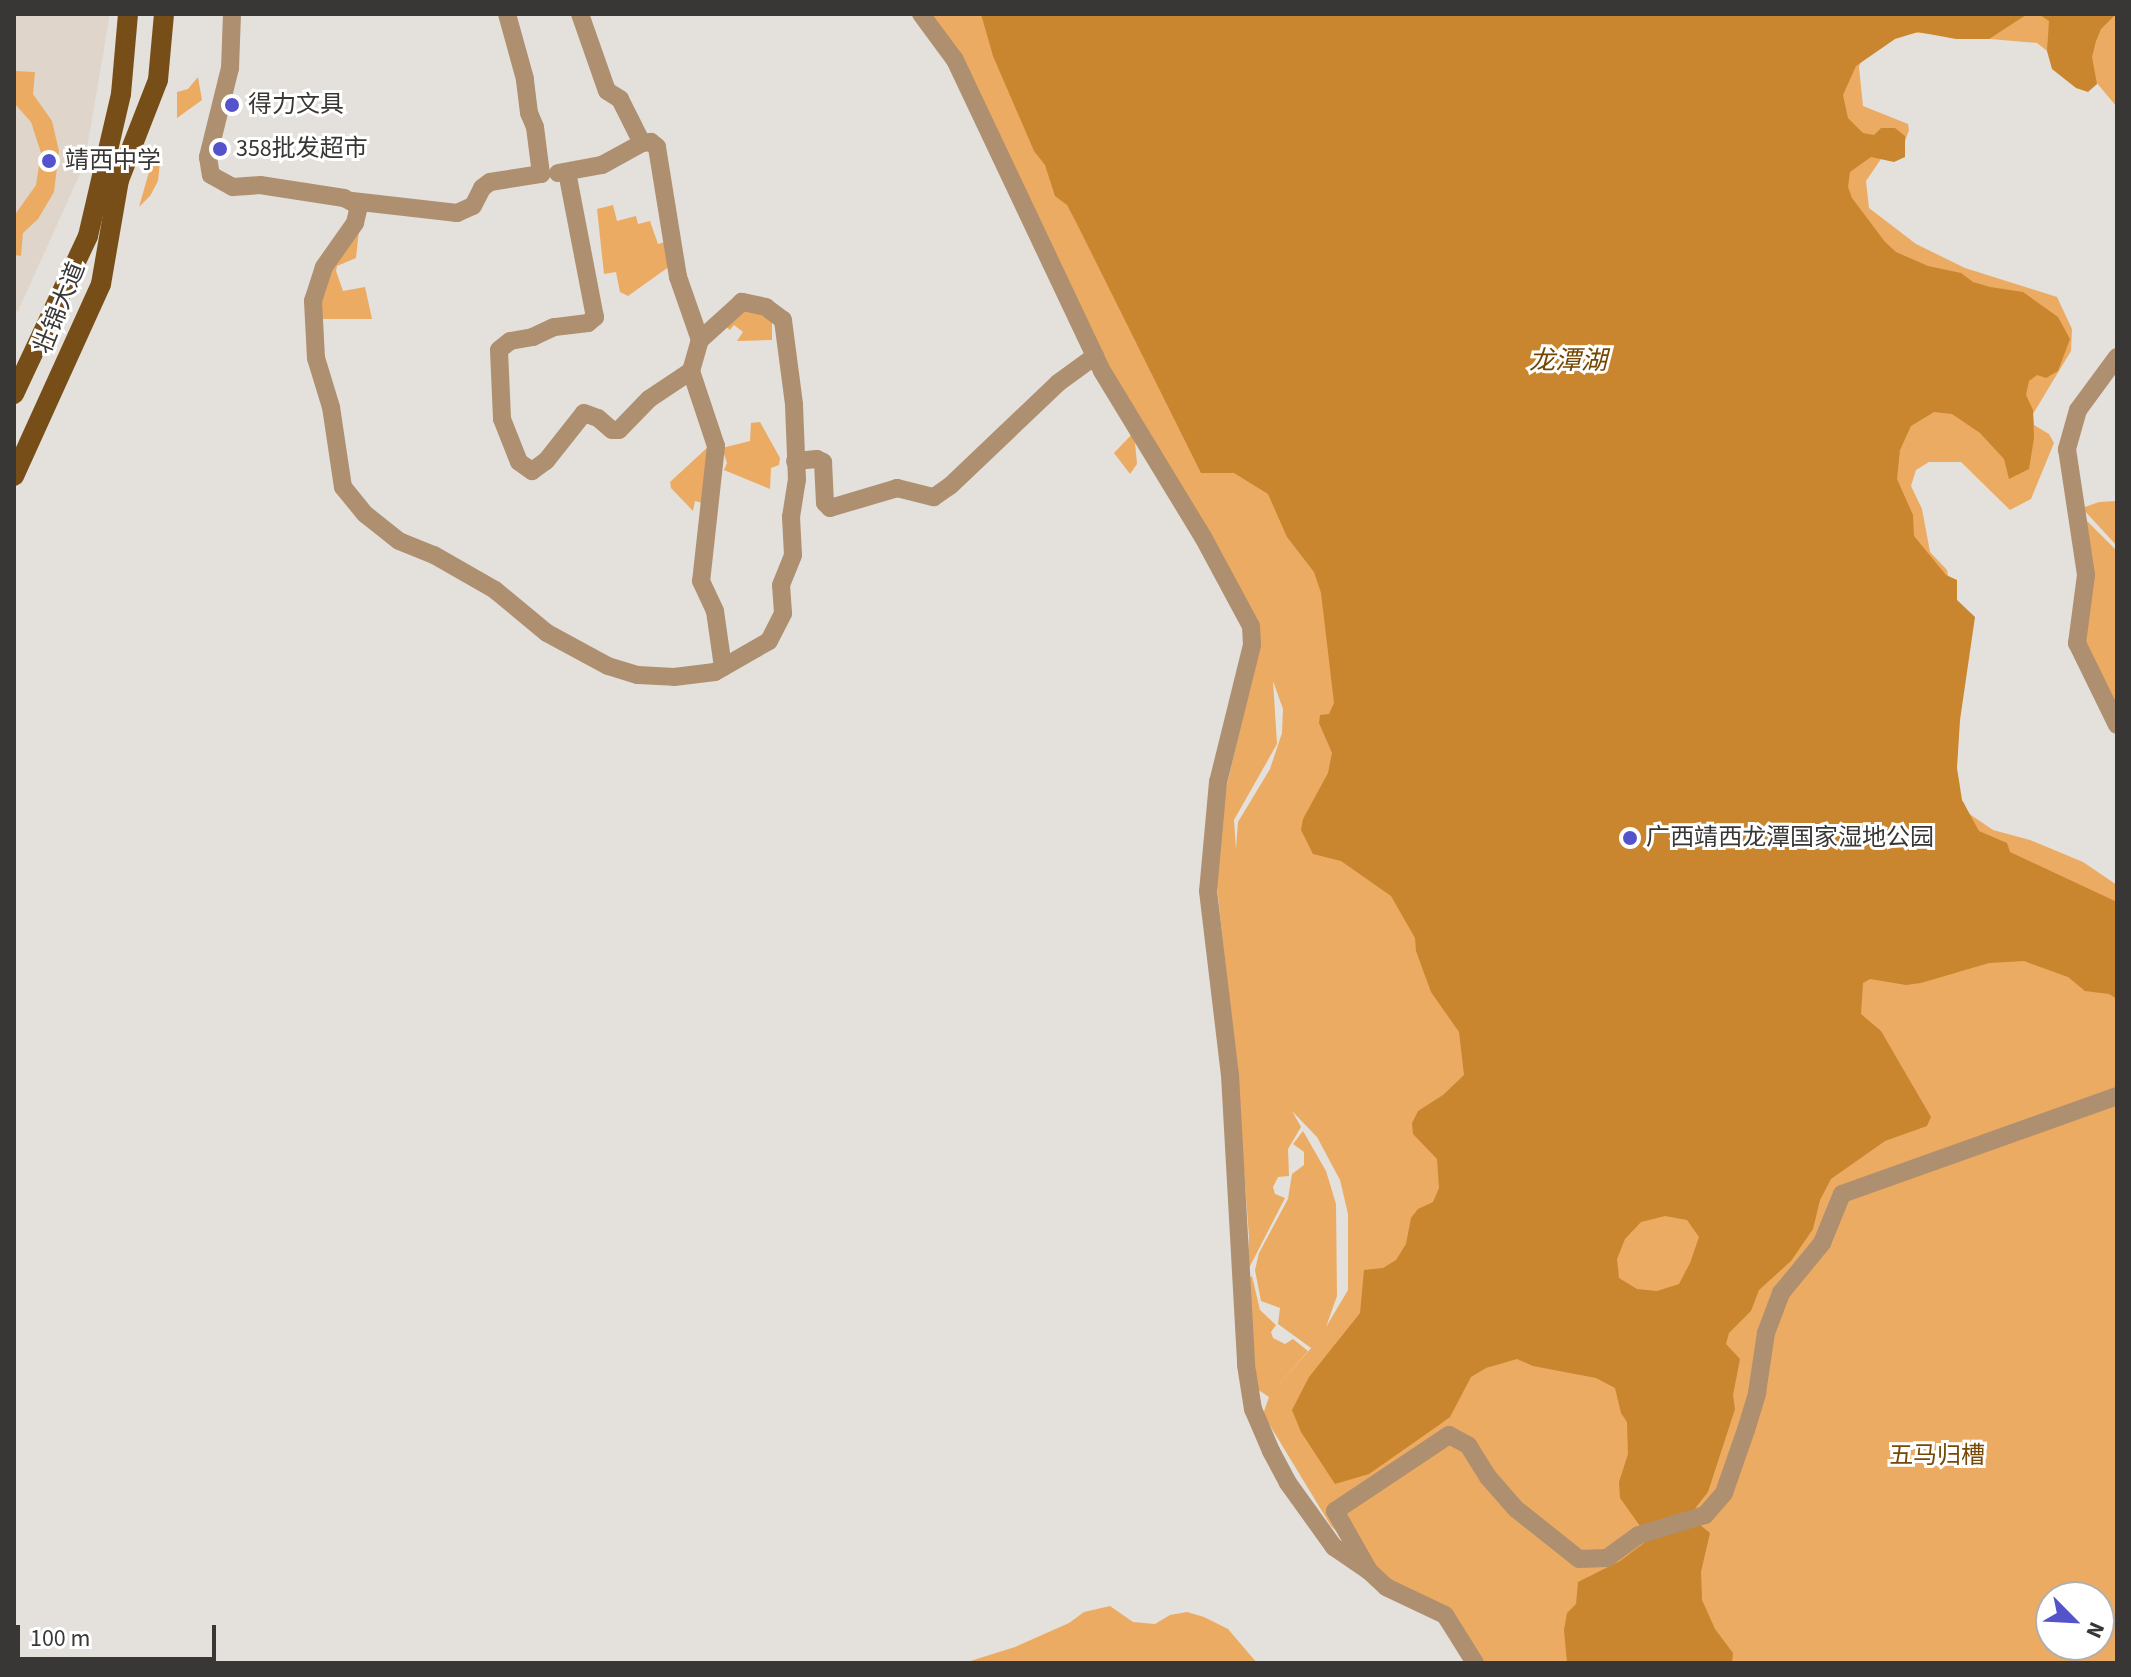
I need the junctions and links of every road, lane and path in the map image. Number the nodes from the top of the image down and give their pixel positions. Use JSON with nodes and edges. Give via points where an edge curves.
{"nodes":[{"id":1,"x":128,"y":14,"type":"edge"},
{"id":2,"x":164,"y":14,"type":"edge"},
{"id":3,"x":232,"y":14,"type":"edge"},
{"id":4,"x":507,"y":14,"type":"edge"},
{"id":5,"x":580,"y":14,"type":"edge"},
{"id":6,"x":921,"y":14,"type":"edge"},
{"id":7,"x":642,"y":143,"type":"junction"},
{"id":8,"x":543,"y":171,"type":"junction"},
{"id":9,"x":567,"y":172,"type":"junction"},
{"id":10,"x":352,"y":201,"type":"junction"},
{"id":11,"x":700,"y":340,"type":"junction"},
{"id":12,"x":1095,"y":356,"type":"junction"},
{"id":13,"x":2117,"y":357,"type":"edge"},
{"id":14,"x":691,"y":371,"type":"junction"},
{"id":15,"x":14,"y":394,"type":"edge"},
{"id":16,"x":795,"y":461,"type":"junction"},
{"id":17,"x":14,"y":476,"type":"edge"},
{"id":18,"x":723,"y":667,"type":"junction"},
{"id":19,"x":2117,"y":725,"type":"edge"},
{"id":20,"x":2117,"y":1096,"type":"edge"},
{"id":21,"x":1369,"y":1571,"type":"junction"},
{"id":22,"x":1475,"y":1663,"type":"edge"}],
"edges":[{"from":1,"to":15,"type":"main road","name":"壮锦大道","via":[[121,94],[88,236]]},
{"from":2,"to":17,"type":"main road","name":"壮锦大道","via":[[158,80],[119,180],[101,284]]},
{"from":3,"to":10,"type":"street","via":[[230,68],[208,157],[211,175],[233,187],[278,187]]},
{"from":4,"to":8,"type":"street"},
{"from":5,"to":7,"type":"street","via":[[605,86],[620,99]]},
{"from":6,"to":12,"type":"street","via":[[955,60]]},
{"from":7,"to":9,"type":"street","via":[[602,165]]},
{"from":7,"to":11,"type":"street","via":[[654,143],[661,157],[678,277]]},
{"from":8,"to":9,"type":"street"},
{"from":8,"to":10,"type":"street","via":[[490,182],[473,206],[457,213]]},
{"from":9,"to":14,"type":"street","via":[[596,314],[593,321],[554,327],[510,341],[499,350],[500,412],[519,462],[528,470],[540,467],[584,413],[619,430],[649,399]]},
{"from":10,"to":18,"type":"street","via":[[357,217],[319,277],[313,314],[337,467],[355,504],[399,541],[485,584],[535,627],[608,666],[674,677]]},
{"from":11,"to":14,"type":"street"},
{"from":11,"to":16,"type":"street","via":[[742,302],[781,316],[794,404]]},
{"from":12,"to":16,"type":"street","via":[[1058,383],[934,497],[897,488],[830,508],[825,503],[823,462]]},
{"from":12,"to":21,"type":"street","via":[[1251,626],[1252,645],[1218,782],[1208,891],[1230,1075],[1246,1365],[1253,1409],[1288,1483],[1334,1547]]},
{"from":13,"to":19,"type":"street","via":[[2078,410],[2067,449],[2086,575],[2077,643]]},
{"from":14,"to":18,"type":"street","via":[[716,446],[701,581],[715,611]]},
{"from":16,"to":18,"type":"street","via":[[793,549],[782,580],[782,619],[762,647]]},
{"from":20,"to":21,"type":"street","via":[[1842,1194],[1822,1243],[1781,1293],[1763,1343],[1755,1403],[1724,1493],[1713,1510],[1639,1535],[1607,1558],[1585,1561],[1573,1557],[1501,1493],[1468,1445],[1449,1435],[1335,1511]]},
{"from":21,"to":22,"type":"street","via":[[1386,1587],[1445,1615]]}]}
